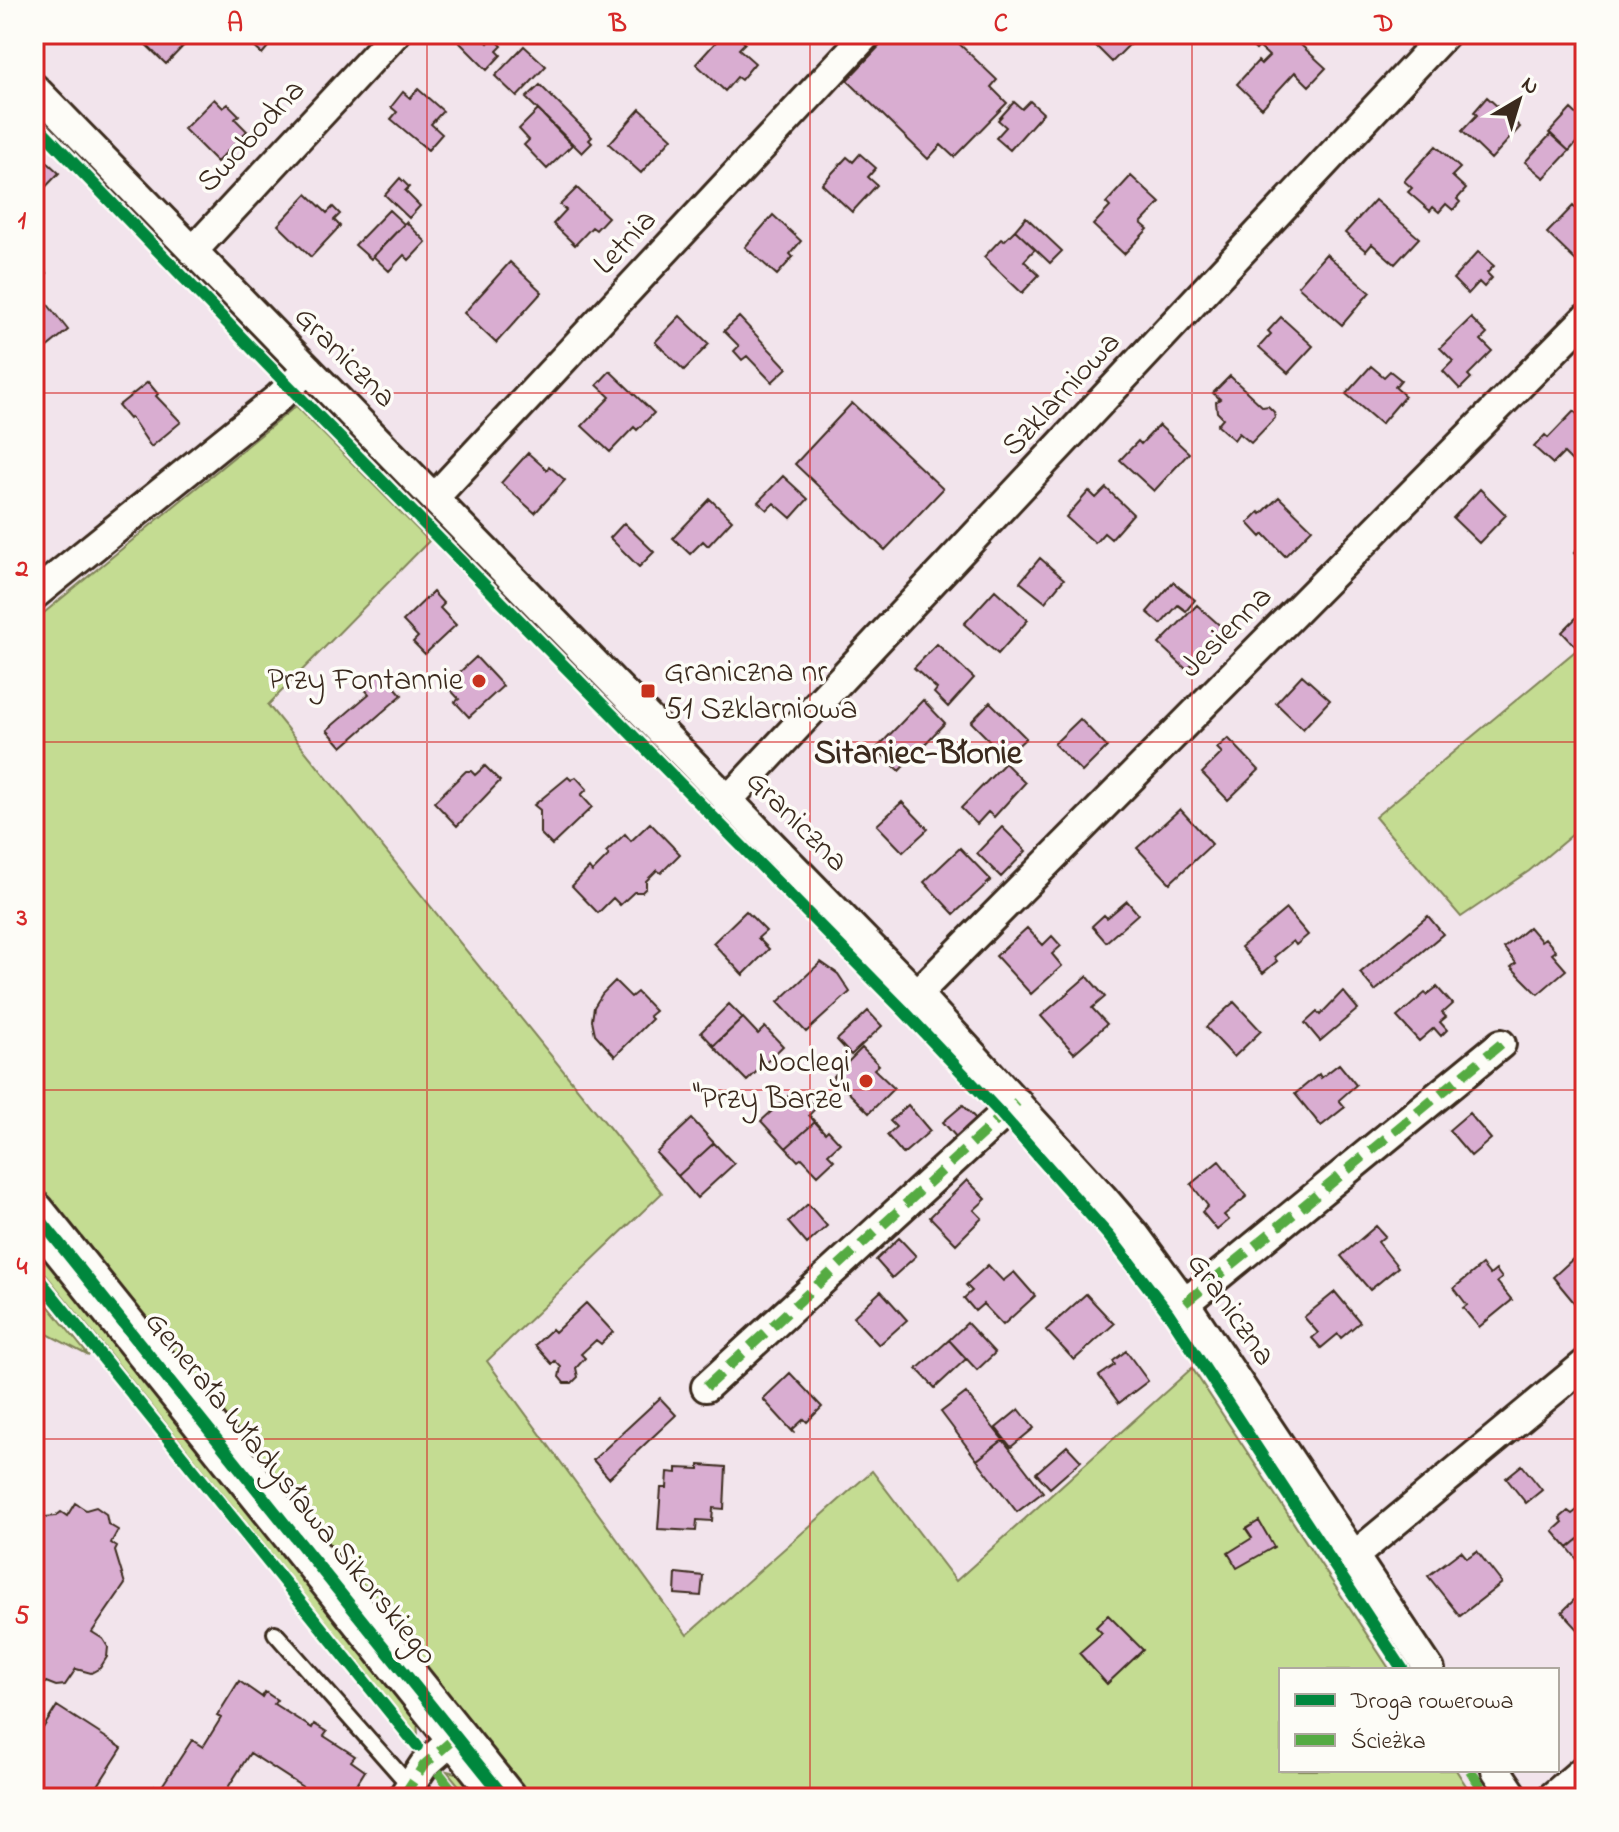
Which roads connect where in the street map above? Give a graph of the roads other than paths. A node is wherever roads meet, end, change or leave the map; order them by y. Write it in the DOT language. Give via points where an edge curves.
graph roads {
  1 [pos="395,34"];
  2 [pos="867,34"];
  3 [pos="1445,34"];
  4 [pos="34,88"];
  5 [pos="193,251"];
  6 [pos="1585,319"];
  7 [pos="308,369"];
  8 [pos="434,498"];
  9 [pos="34,595"];
  10 [pos="727,801"];
  11 [pos="917,994"];
  12 [pos="1501,1044"];
  13 [pos="1017,1102"];
  14 [pos="34,1212"];
  15 [pos="1185,1303"];
  16 [pos="1585,1364"];
  17 [pos="706,1387"];
  18 [pos="1354,1556"];
  19 [pos="275,1633"];
  20 [pos="1429,1668"];
  21 [pos="456,1737"];
  22 [pos="1585,1769"];
  23 [pos="1497,1772"];
  24 [pos="406,1792"];
  25 [pos="505,1798"];
  26 [pos="1515,1798"];
  27 [pos="1551,1798"];
  1 -- 5 [label="street, Swobodna"];
  2 -- 8 [label="street, Letnia"];
  3 -- 10 [label="street, Szklarniowa"];
  4 -- 5 [label="street, Graniczna"];
  5 -- 7 [label="street, Graniczna"];
  6 -- 11 [label="street, Jesienna"];
  7 -- 8 [label="street, Graniczna"];
  7 -- 9 [label="street"];
  8 -- 10 [label="street, Graniczna"];
  10 -- 11 [label="street, Graniczna"];
  11 -- 13 [label="street, Graniczna"];
  12 -- 15 [label="street"];
  13 -- 15 [label="street, Graniczna" via="1135,1235"];
  13 -- 17 [label="street"];
  14 -- 21 [label="street, Generała Władysława Sikorskiego"];
  15 -- 18 [label="street, Graniczna"];
  16 -- 18 [label="street"];
  18 -- 20 [label="street, Graniczna"];
  19 -- 24 [label="lane"];
  21 -- 24 [label="street" via="424,1765"];
  21 -- 25 [label="street, Generała Władysława Sikorskiego"];
  22 -- 27 [label="street"];
  23 -- 26 [label="street"];
}
